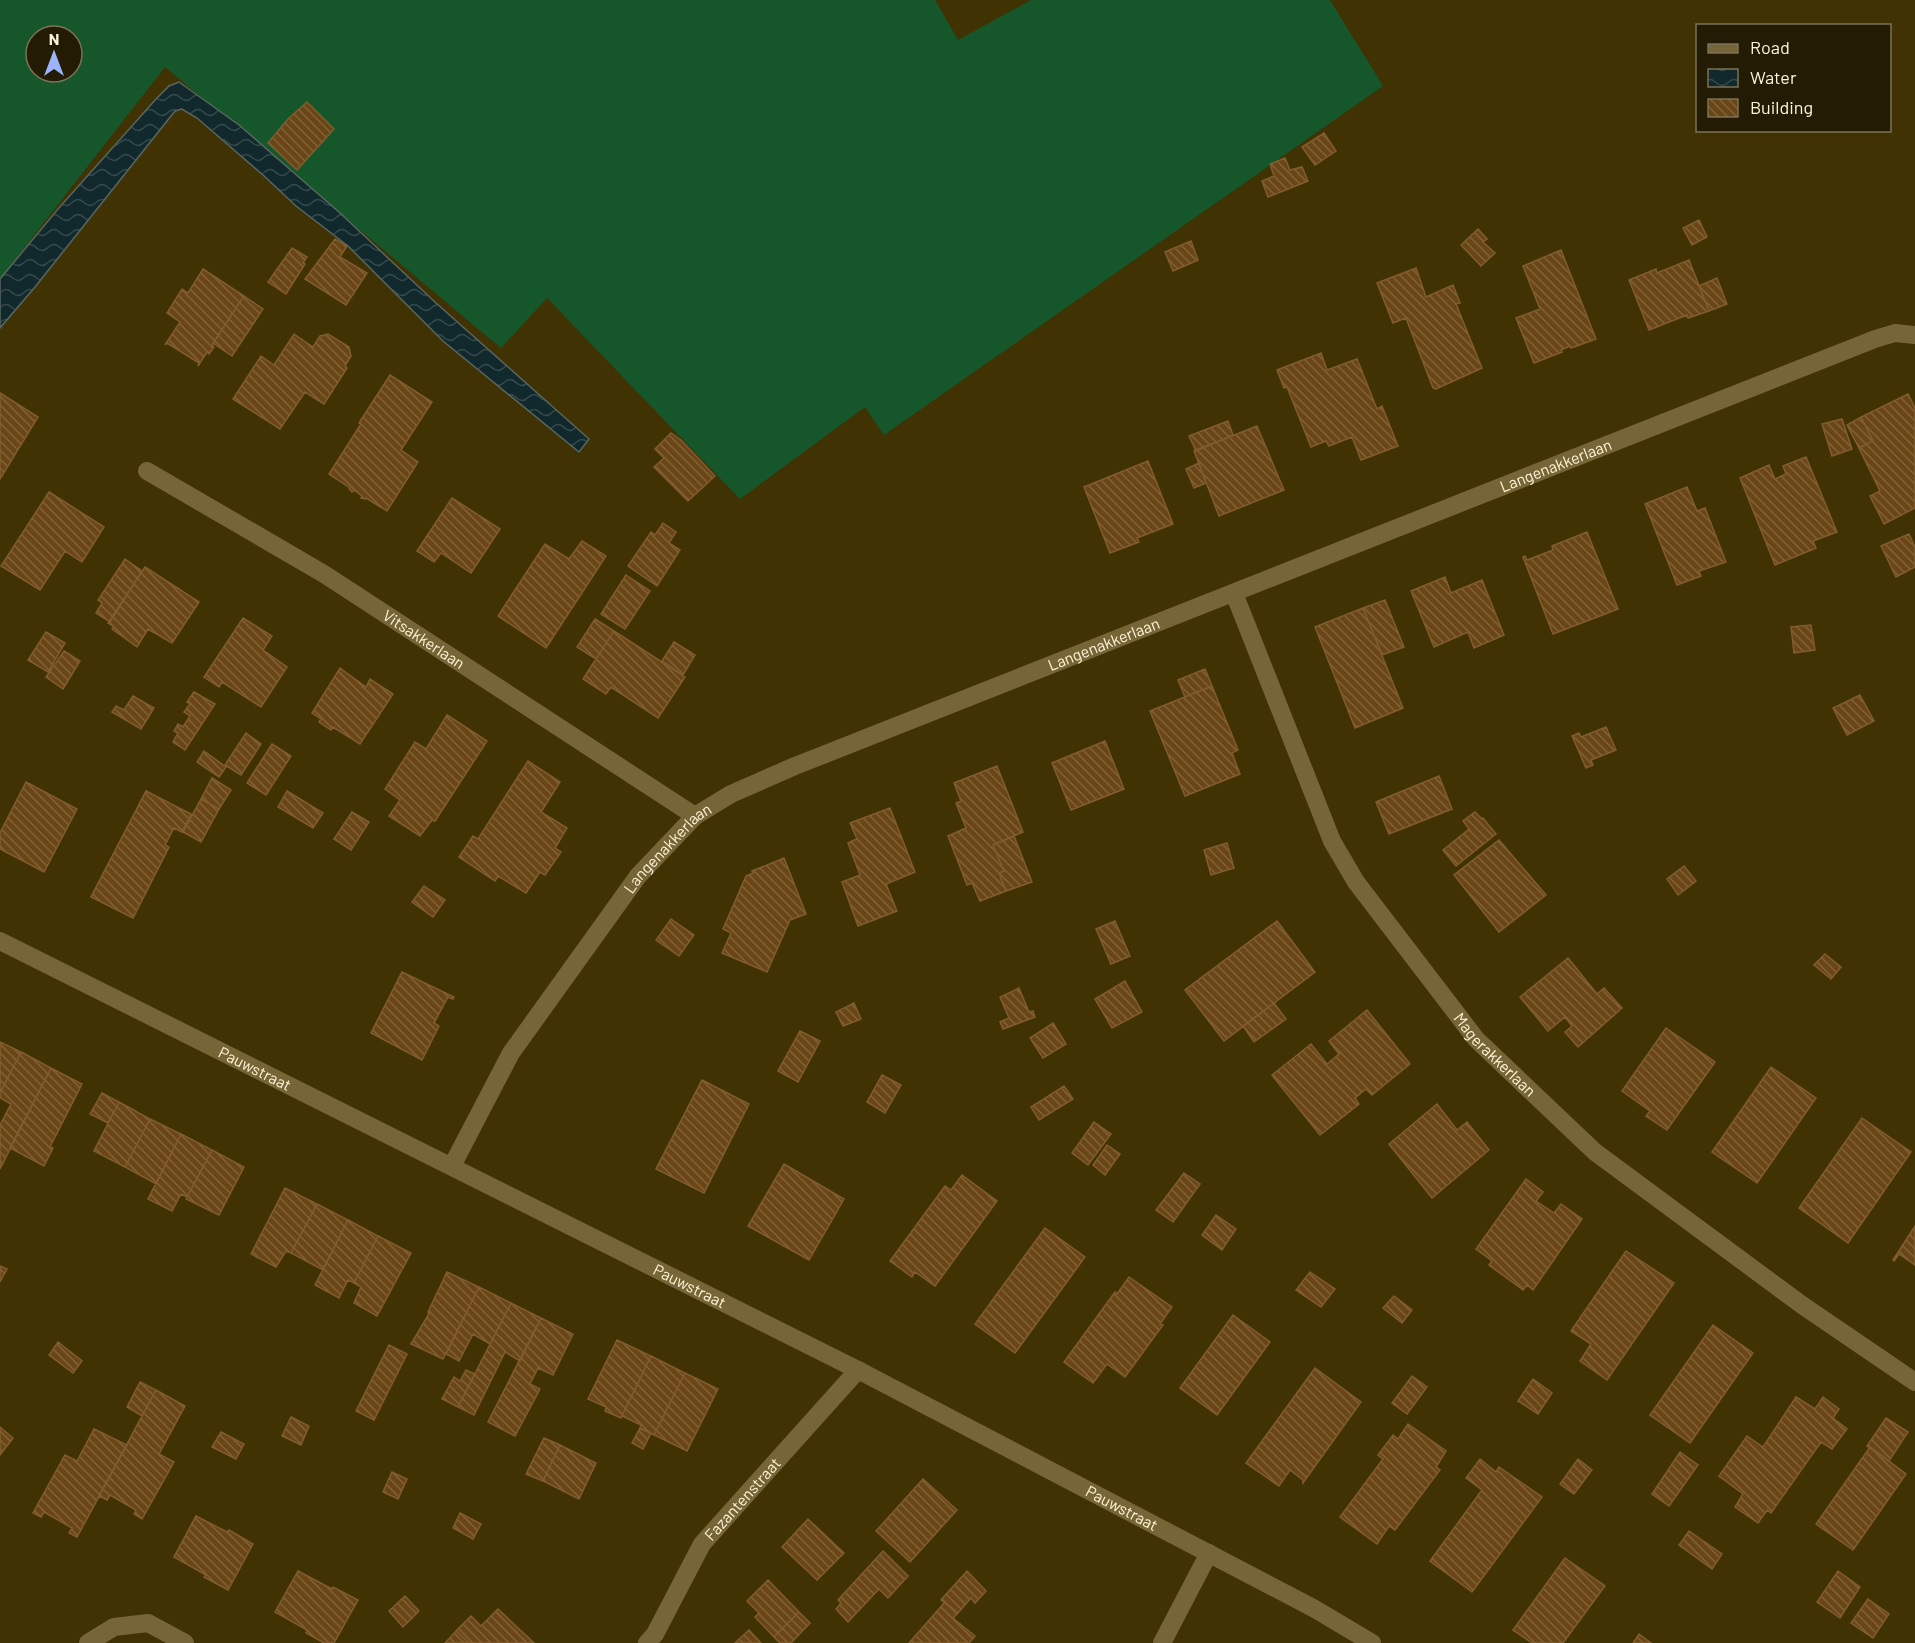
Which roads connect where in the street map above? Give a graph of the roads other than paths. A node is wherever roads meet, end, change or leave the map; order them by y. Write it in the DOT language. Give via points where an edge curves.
graph roads {
  1 [pos="1915,334"];
  2 [pos="147,471"];
  3 [pos="1234,593"];
  4 [pos="696,816"];
  5 [pos="0,941"];
  6 [pos="452,1166"];
  7 [pos="858,1370"];
  8 [pos="1915,1382"];
  9 [pos="1209,1553"];
  10 [pos="88,1643"];
  11 [pos="185,1643"];
  12 [pos="646,1643"];
  13 [pos="1162,1643"];
  14 [pos="1372,1643"];
  1 -- 3 [label="street, Langenakkerlaan" via="1895,333 1875,339"];
  2 -- 4 [label="street, Vitsakkerlaan" via="324,574"];
  3 -- 4 [label="street, Langenakkerlaan" via="795,766 731,794"];
  3 -- 8 [label="street, Magerakkerlaan" via="1332,841 1356,882 1476,1039 1594,1152 1802,1305"];
  4 -- 6 [label="street, Langenakkerlaan" via="638,876 511,1053"];
  5 -- 6 [label="street, Pauwstraat"];
  6 -- 7 [label="street, Pauwstraat"];
  7 -- 9 [label="street, Pauwstraat"];
  7 -- 12 [label="street, Fazantenstraat" via="702,1544 655,1634"];
  9 -- 13 [label="street"];
  9 -- 14 [label="street, Pauwstraat"];
  10 -- 11 [label="street" via="114,1627 148,1623"];
}
